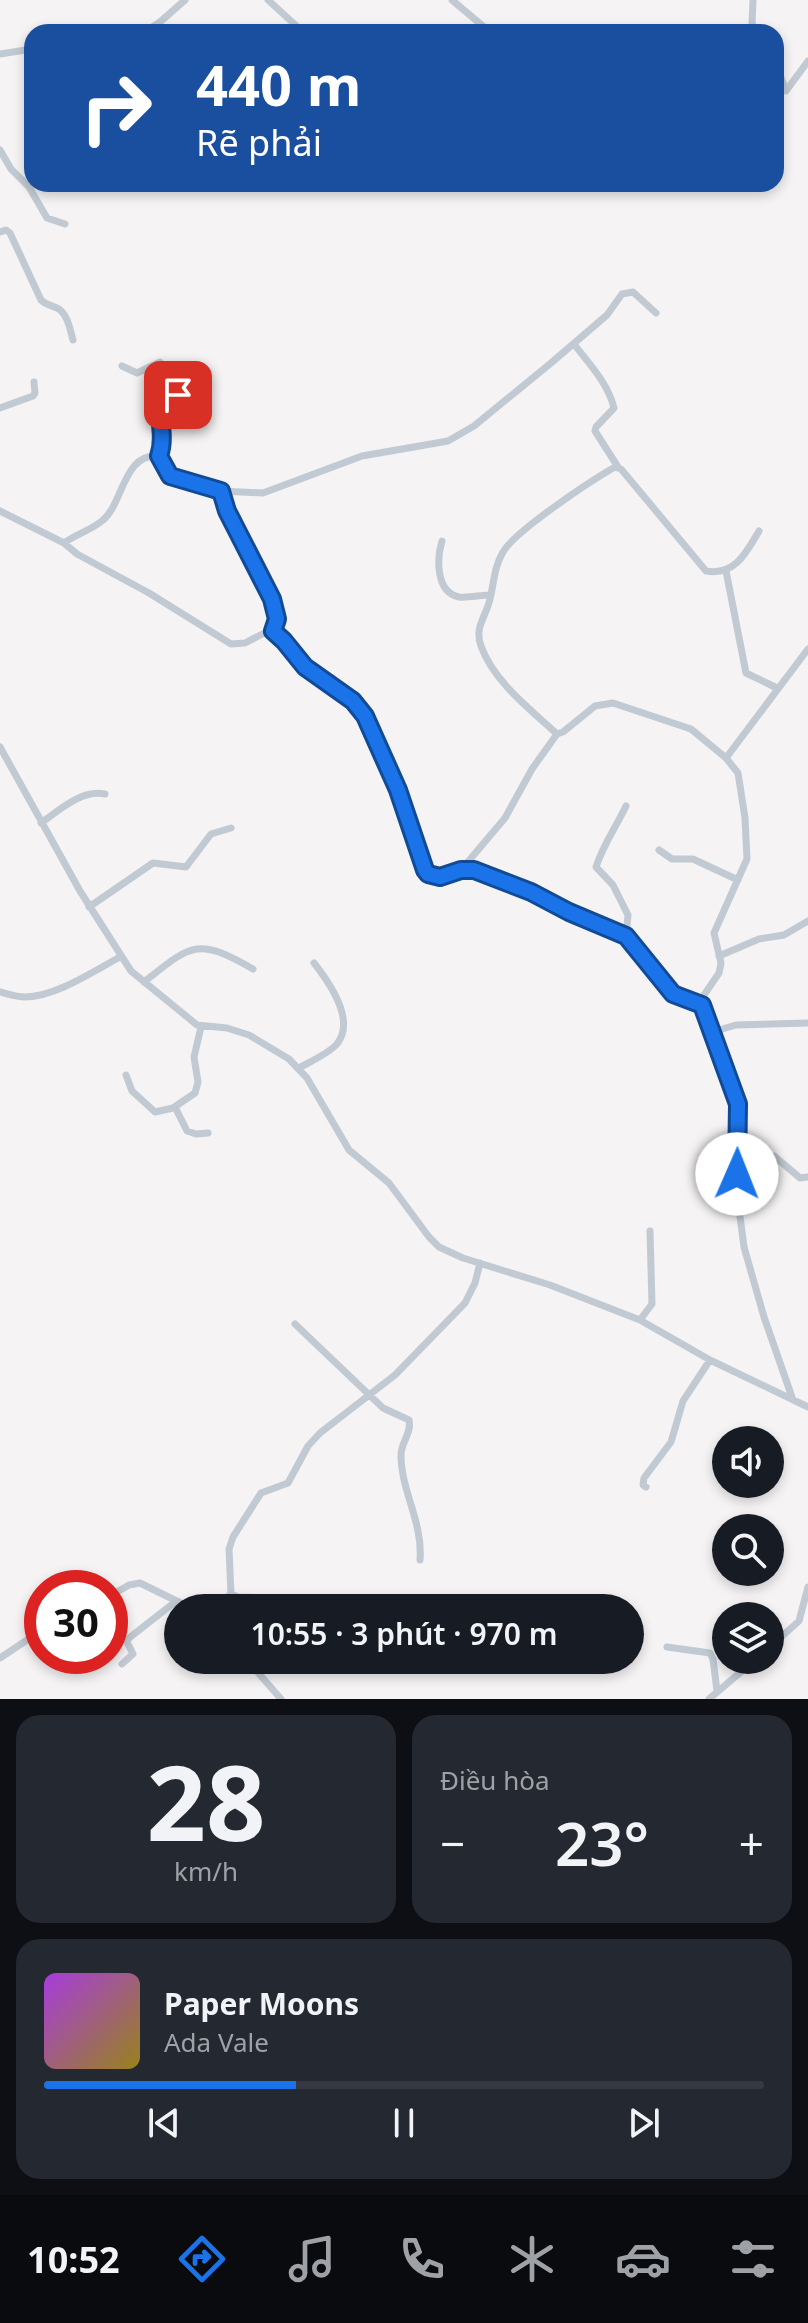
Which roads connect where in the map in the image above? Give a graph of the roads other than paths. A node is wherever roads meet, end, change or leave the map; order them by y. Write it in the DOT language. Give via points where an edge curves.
graph roads {
  1 [pos="185,0"];
  2 [pos="268,0"];
  3 [pos="452,0"];
  4 [pos="753,0"];
  5 [pos="157,24"];
  6 [pos="294,24"];
  7 [pos="480,24"];
  8 [pos="752,24"];
  9 [pos="24,50"];
  10 [pos="0,54"];
  11 [pos="808,61"];
  12 [pos="784,86"];
  13 [pos="0,150"];
  14 [pos="24,182"];
  15 [pos="32,192"];
  16 [pos="65,224"];
  17 [pos="0,232"];
  18 [pos="656,313"];
  19 [pos="73,340"];
  20 [pos="574,344"];
  21 [pos="122,366"];
  22 [pos="34,382"];
  23 [pos="0,408"];
  24 [pos="159,456"];
  25 [pos="618,467"];
  26 [pos="221,491"];
  27 [pos="0,511"];
  28 [pos="759,531"];
  29 [pos="442,541"];
  30 [pos="64,543"];
  31 [pos="726,571"];
  32 [pos="491,595"];
  33 [pos="273,631"];
  34 [pos="808,649"];
  35 [pos="777,688"];
  36 [pos="557,734"];
  37 [pos="0,747"];
  38 [pos="2,758"];
  39 [pos="726,758"];
  40 [pos="105,794"];
  41 [pos="626,806"];
  42 [pos="41,823"];
  43 [pos="231,828"];
  44 [pos="659,850"];
  45 [pos="461,870"];
  46 [pos="738,880"];
  47 [pos="89,907"];
  48 [pos="808,921"];
  49 [pos="626,936"];
  50 [pos="719,956"];
  51 [pos="120,957"];
  52 [pos="314,963"];
  53 [pos="253,969"];
  54 [pos="144,982"];
  55 [pos="0,992"];
  56 [pos="702,1005"];
  57 [pos="808,1023"];
  58 [pos="201,1027"];
  59 [pos="712,1032"];
  60 [pos="299,1068"];
  61 [pos="126,1075"];
  62 [pos="175,1107"];
  63 [pos="208,1133"];
  64 [pos="737,1154"];
  65 [pos="808,1177"];
  66 [pos="650,1231"];
  67 [pos="480,1263"];
  68 [pos="640,1320"];
  69 [pos="295,1324"];
  70 [pos="710,1360"];
  71 [pos="368,1395"];
  72 [pos="793,1400"];
  73 [pos="808,1407"];
  74 [pos="646,1487"];
  75 [pos="420,1560"];
  76 [pos="128,1586"];
  77 [pos="808,1587"];
  78 [pos="231,1594"];
  79 [pos="164,1596"];
  80 [pos="164,1611"];
  81 [pos="784,1634"];
  82 [pos="128,1640"];
  83 [pos="24,1642"];
  84 [pos="667,1647"];
  85 [pos="0,1658"];
  86 [pos="259,1674"];
  87 [pos="738,1674"];
  88 [pos="717,1691"];
  89 [pos="281,1699"];
  90 [pos="709,1699"];
  1 -- 5 [label="street"];
  2 -- 6 [label="street"];
  3 -- 7 [label="street"];
  4 -- 8 [label="street"];
  9 -- 10 [label="street"];
  11 -- 12 [label="street" via="786,91"];
  13 -- 14 [label="street"];
  15 -- 16 [label="street" via="47,218"];
  17 -- 19 [label="street" via="10,231 41,300 65,316"];
  18 -- 20 [label="street" via="633,292 626,292"];
  20 -- 25 [label="street" via="613,401 614,408 595,431"];
  20 -- 26 [label="street" via="448,441 376,452 273,491"];
  21 -- 24 [label="street" via="137,373 160,362 184,389 161,413"];
  22 -- 23 [label="street" via="33,396"];
  24 -- 26 [label="street" via="170,476"];
  24 -- 30 [label="street" via="137,464 105,518"];
  25 -- 31 [label="street" via="703,569"];
  25 -- 32 [label="street" via="510,542 499,560"];
  26 -- 33 [label="street" via="272,599 277,619"];
  27 -- 30 [label="street"];
  28 -- 31 [label="street" via="743,557"];
  29 -- 32 [label="street" via="437,563 449,591 460,597"];
  30 -- 33 [label="street" via="231,644"];
  31 -- 35 [label="street" via="746,673"];
  32 -- 36 [label="street" via="478,627 483,651 508,686"];
  33 -- 45 [label="street" via="305,667 353,701 365,716 428,874 440,877"];
  34 -- 35 [label="street"];
  35 -- 39 [label="street"];
  36 -- 39 [label="street" via="595,706 613,703 691,729"];
  36 -- 45 [label="street" via="505,818"];
  37 -- 38 [label="street"];
  38 -- 42 [label="street"];
  39 -- 46 [label="street" via="738,773 745,818 748,852"];
  40 -- 42 [label="street" via="72,802"];
  41 -- 49 [label="street" via="596,867 613,885 628,915"];
  42 -- 47 [label="street"];
  43 -- 47 [label="street" via="211,834 186,867 153,863"];
  44 -- 46 [label="street"];
  45 -- 49 [label="street" via="517,887"];
  46 -- 50 [label="street" via="714,933"];
  47 -- 51 [label="street"];
  48 -- 50 [label="street" via="784,935"];
  49 -- 56 [label="street" via="673,994"];
  50 -- 56 [label="street" via="719,973"];
  51 -- 54 [label="street"];
  51 -- 55 [label="street" via="37,996"];
  52 -- 60 [label="street" via="333,988 343,1027 335,1046"];
  53 -- 54 [label="street" via="198,947 181,953"];
  54 -- 58 [label="street"];
  56 -- 59 [label="street"];
  57 -- 59 [label="street" via="736,1025"];
  58 -- 60 [label="street" via="249,1035"];
  58 -- 62 [label="street" via="194,1057 195,1093"];
  59 -- 64 [label="street" via="738,1104"];
  60 -- 67 [label="street" via="346,1145 389,1183 429,1237"];
  61 -- 62 [label="street" via="132,1091 151,1110"];
  62 -- 63 [label="street" via="187,1131"];
  64 -- 65 [label="street" via="774,1156 800,1178"];
  64 -- 72 [label="street" via="744,1247"];
  66 -- 68 [label="street" via="652,1304"];
  67 -- 68 [label="street"];
  67 -- 71 [label="street" via="465,1303 405,1366"];
  68 -- 70 [label="street"];
  69 -- 71 [label="street"];
  70 -- 72 [label="street"];
  70 -- 74 [label="street" via="683,1401 669,1447 644,1478"];
  71 -- 75 [label="street" via="411,1424 401,1455 420,1534"];
  71 -- 78 [label="street" via="308,1446 288,1483 261,1493 230,1544"];
  72 -- 73 [label="street"];
  76 -- 79 [label="street" via="140,1583"];
  77 -- 81 [label="street" via="799,1621"];
  80 -- 82 [label="street"];
  83 -- 85 [label="street"];
  84 -- 88 [label="street" via="710,1653"];
  86 -- 89 [label="street"];
  87 -- 88 [label="street"];
  88 -- 90 [label="street"];
}
